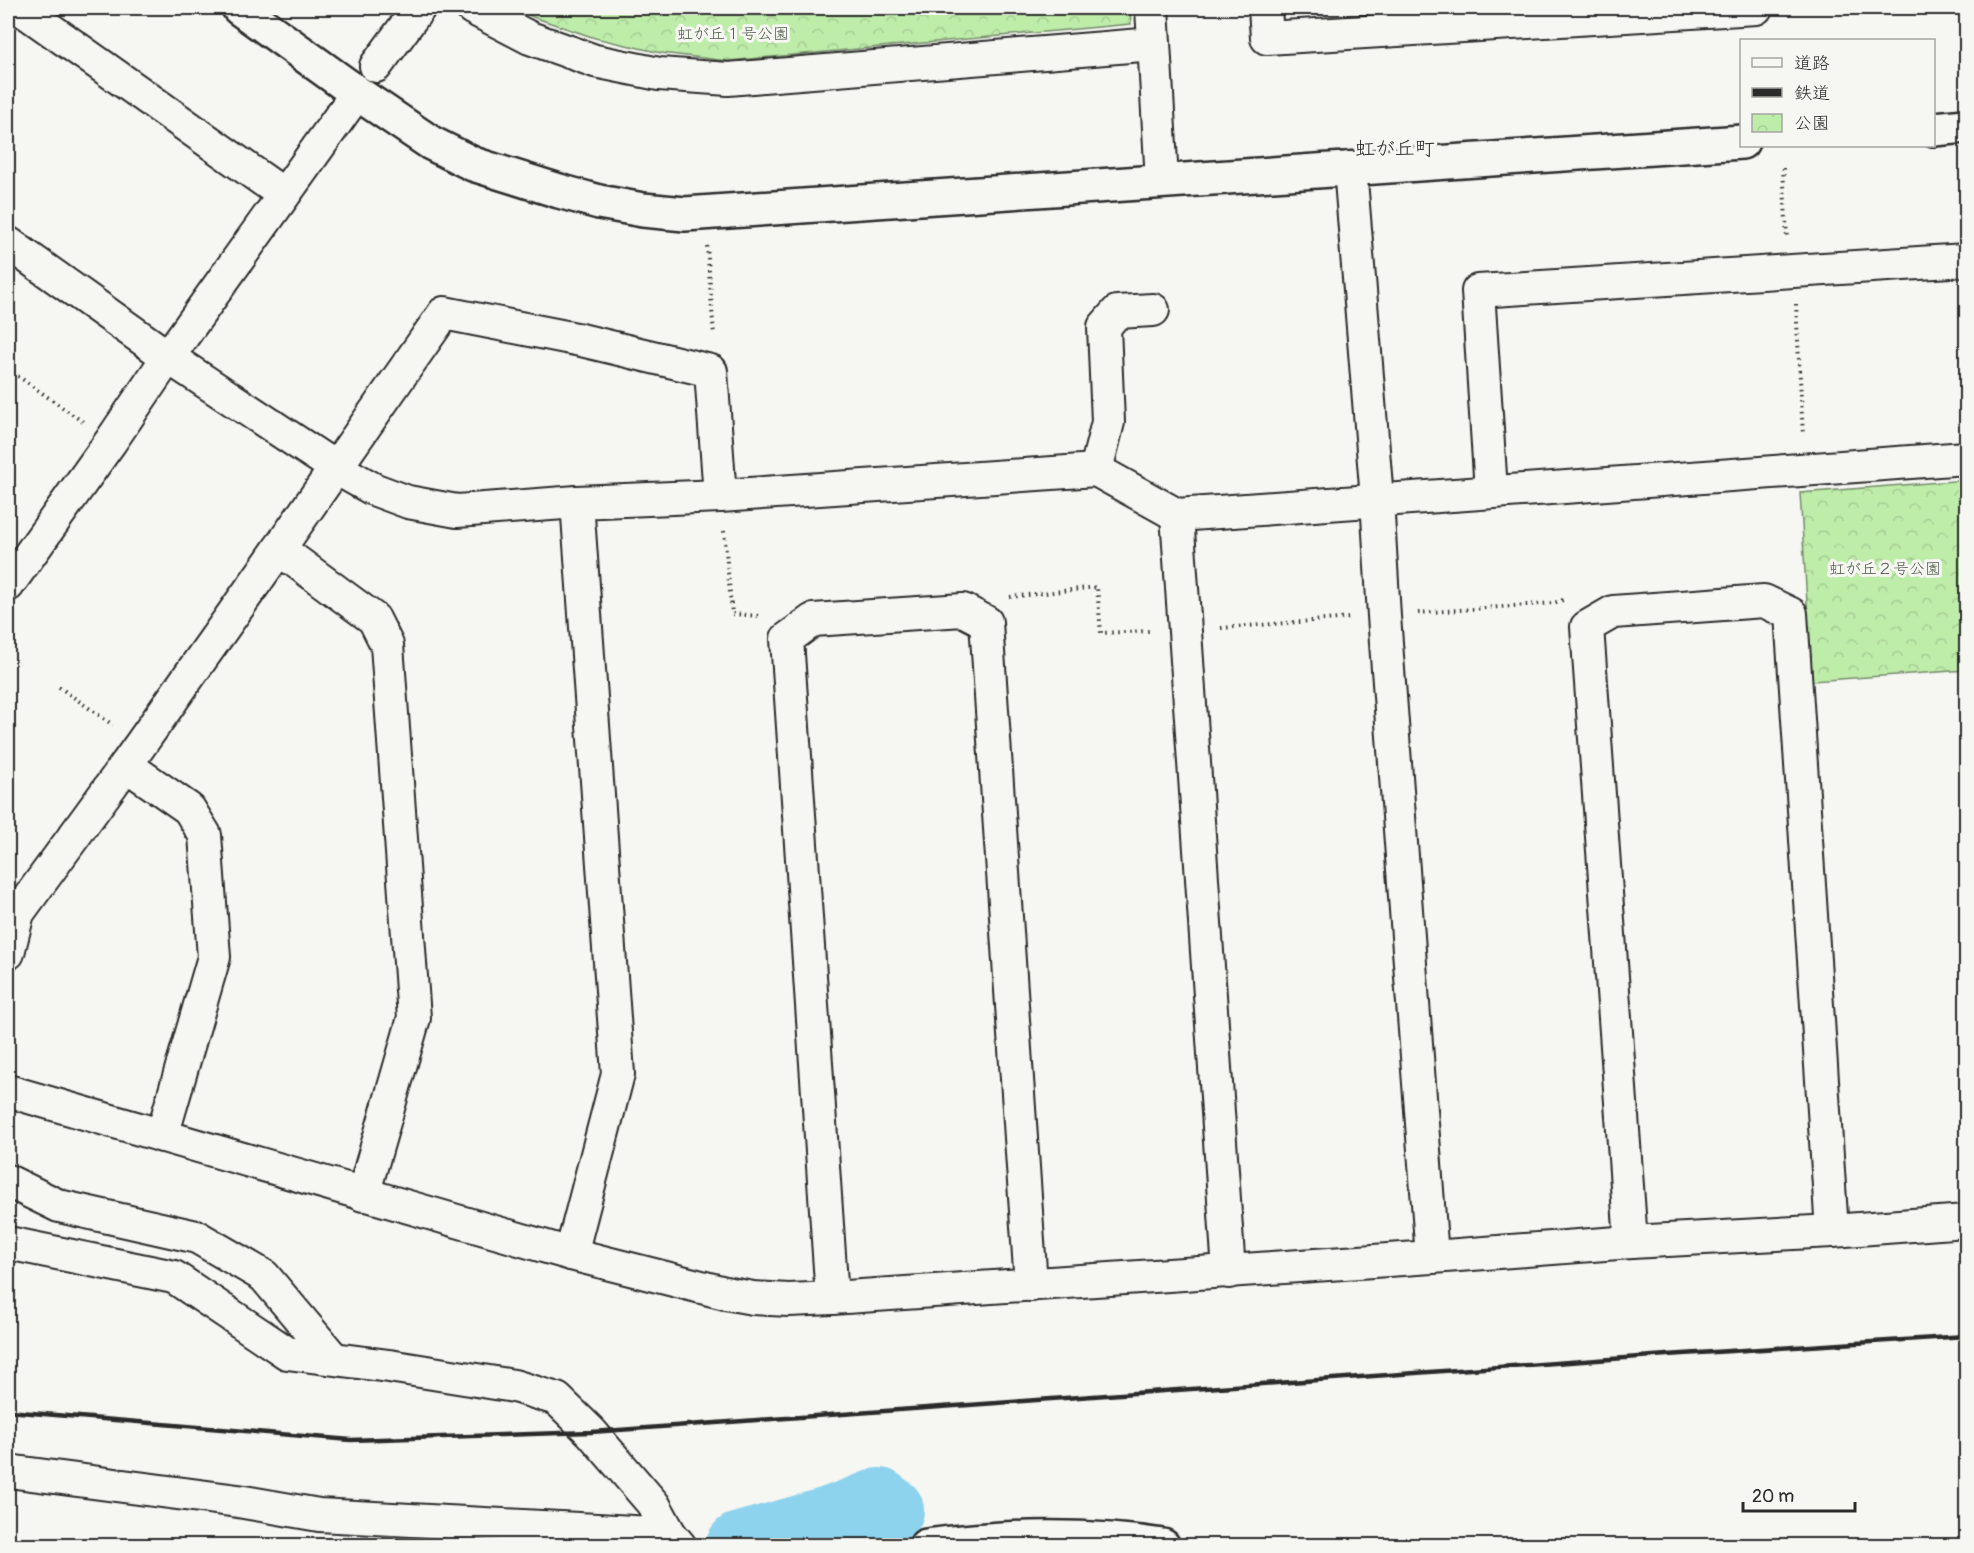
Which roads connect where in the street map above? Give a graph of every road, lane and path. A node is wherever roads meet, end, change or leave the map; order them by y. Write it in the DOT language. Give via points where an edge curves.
graph roads {
  1 [pos="20,8"];
  2 [pos="239,8"];
  3 [pos="419,8"];
  4 [pos="472,8"];
  5 [pos="1152,8"];
  6 [pos="1265,8"];
  7 [pos="1756,8"];
  8 [pos="1154,44"];
  9 [pos="376,66"];
  10 [pos="357,93"];
  11 [pos="1966,126"];
  12 [pos="1935,129"];
  13 [pos="1740,142"];
  14 [pos="1350,168"];
  15 [pos="1783,168"];
  16 [pos="1162,181"];
  17 [pos="283,194"];
  18 [pos="8,243"];
  19 [pos="707,245"];
  20 [pos="1788,246"];
  21 [pos="1966,260"];
  22 [pos="1796,297"];
  23 [pos="1153,310"];
  24 [pos="168,357"];
  25 [pos="8,369"];
  26 [pos="711,371"];
  27 [pos="111,441"];
  28 [pos="1966,458"];
  29 [pos="336,468"];
  30 [pos="1805,468"];
  31 [pos="1096,470"];
  32 [pos="1491,491"];
  33 [pos="720,496"];
  34 [pos="1377,499"];
  35 [pos="577,502"];
  36 [pos="1177,515"];
  37 [pos="279,549"];
  38 [pos="8,585"];
  39 [pos="1001,597"];
  40 [pos="1566,599"];
  41 [pos="768,616"];
  42 [pos="1384,616"];
  43 [pos="1210,629"];
  44 [pos="1157,631"];
  45 [pos="59,687"];
  46 [pos="133,754"];
  47 [pos="8,953"];
  48 [pos="8,1091"];
  49 [pos="162,1136"];
  50 [pos="8,1181"];
  51 [pos="363,1194"];
  52 [pos="1966,1221"];
  53 [pos="1832,1231"];
  54 [pos="1630,1242"];
  55 [pos="8,1243"];
  56 [pos="571,1254"];
  57 [pos="1432,1257"];
  58 [pos="1228,1272"];
  59 [pos="1031,1285"];
  60 [pos="832,1298"];
  61 [pos="333,1358"];
  62 [pos="8,1471"];
  63 [pos="675,1540"];
  64 [pos="926,1545"];
  65 [pos="1163,1545"];
  1 -- 17 [label="street"];
  2 -- 10 [label="street"];
  3 -- 9 [label="street"];
  4 -- 8 [label="street" via="530,38 595,61 659,74 728,79"];
  5 -- 8 [label="street"];
  6 -- 7 [label="street" via="1267,38"];
  8 -- 16 [label="street"];
  10 -- 16 [label="street" via="431,143 473,164 559,191 643,210 685,214"];
  10 -- 17 [label="street"];
  11 -- 12 [label="street"];
  13 -- 14 [label="street"];
  14 -- 16 [label="street"];
  14 -- 34 [label="street"];
  15 -- 20 [label="path"];
  17 -- 24 [label="street"];
  18 -- 24 [label="street"];
  19 -- 26 [label="path" via="715,354"];
  21 -- 32 [label="street" via="1478,291"];
  22 -- 30 [label="path"];
  23 -- 31 [label="street" via="1117,312 1104,327 1108,422"];
  24 -- 27 [label="street"];
  24 -- 29 [label="street"];
  25 -- 27 [label="path"];
  26 -- 29 [label="street" via="444,313"];
  26 -- 33 [label="street"];
  27 -- 38 [label="street"];
  28 -- 30 [label="street"];
  29 -- 35 [label="street" via="373,489 457,511"];
  29 -- 37 [label="street"];
  30 -- 32 [label="street"];
  31 -- 33 [label="street"];
  31 -- 36 [label="street"];
  32 -- 34 [label="street"];
  33 -- 35 [label="street"];
  33 -- 41 [label="path" via="732,614"];
  34 -- 36 [label="street"];
  34 -- 42 [label="street"];
  35 -- 56 [label="street" via="618,1074"];
  36 -- 58 [label="street"];
  37 -- 46 [label="street"];
  37 -- 51 [label="street" via="374,619 387,645 414,1018"];
  39 -- 44 [label="path" via="1097,587 1101,633"];
  40 -- 42 [label="path"];
  42 -- 43 [label="path"];
  42 -- 57 [label="street"];
  45 -- 46 [label="path"];
  46 -- 47 [label="street" via="18,913"];
  46 -- 49 [label="street" via="189,809 205,835 214,957"];
  48 -- 49 [label="street"];
  49 -- 51 [label="street"];
  50 -- 61 [label="street" via="59,1206 197,1237 264,1276"];
  51 -- 56 [label="street"];
  52 -- 53 [label="street"];
  53 -- 54 [label="street"];
  53 -- 54 [label="street" via="1791,614 1764,601 1613,612 1587,627"];
  54 -- 57 [label="street"];
  55 -- 61 [label="street" via="174,1277 287,1353"];
  56 -- 60 [label="street" via="753,1298"];
  57 -- 58 [label="street"];
  58 -- 59 [label="street"];
  59 -- 60 [label="street"];
  59 -- 60 [label="street" via="986,622 963,610 813,620 787,639"];
  61 -- 63 [label="street" via="514,1386 557,1399 654,1505"];
  62 -- 63 [label="street" via="319,1515"];
  64 -- 65 [label="street" via="1048,1538"];
}
